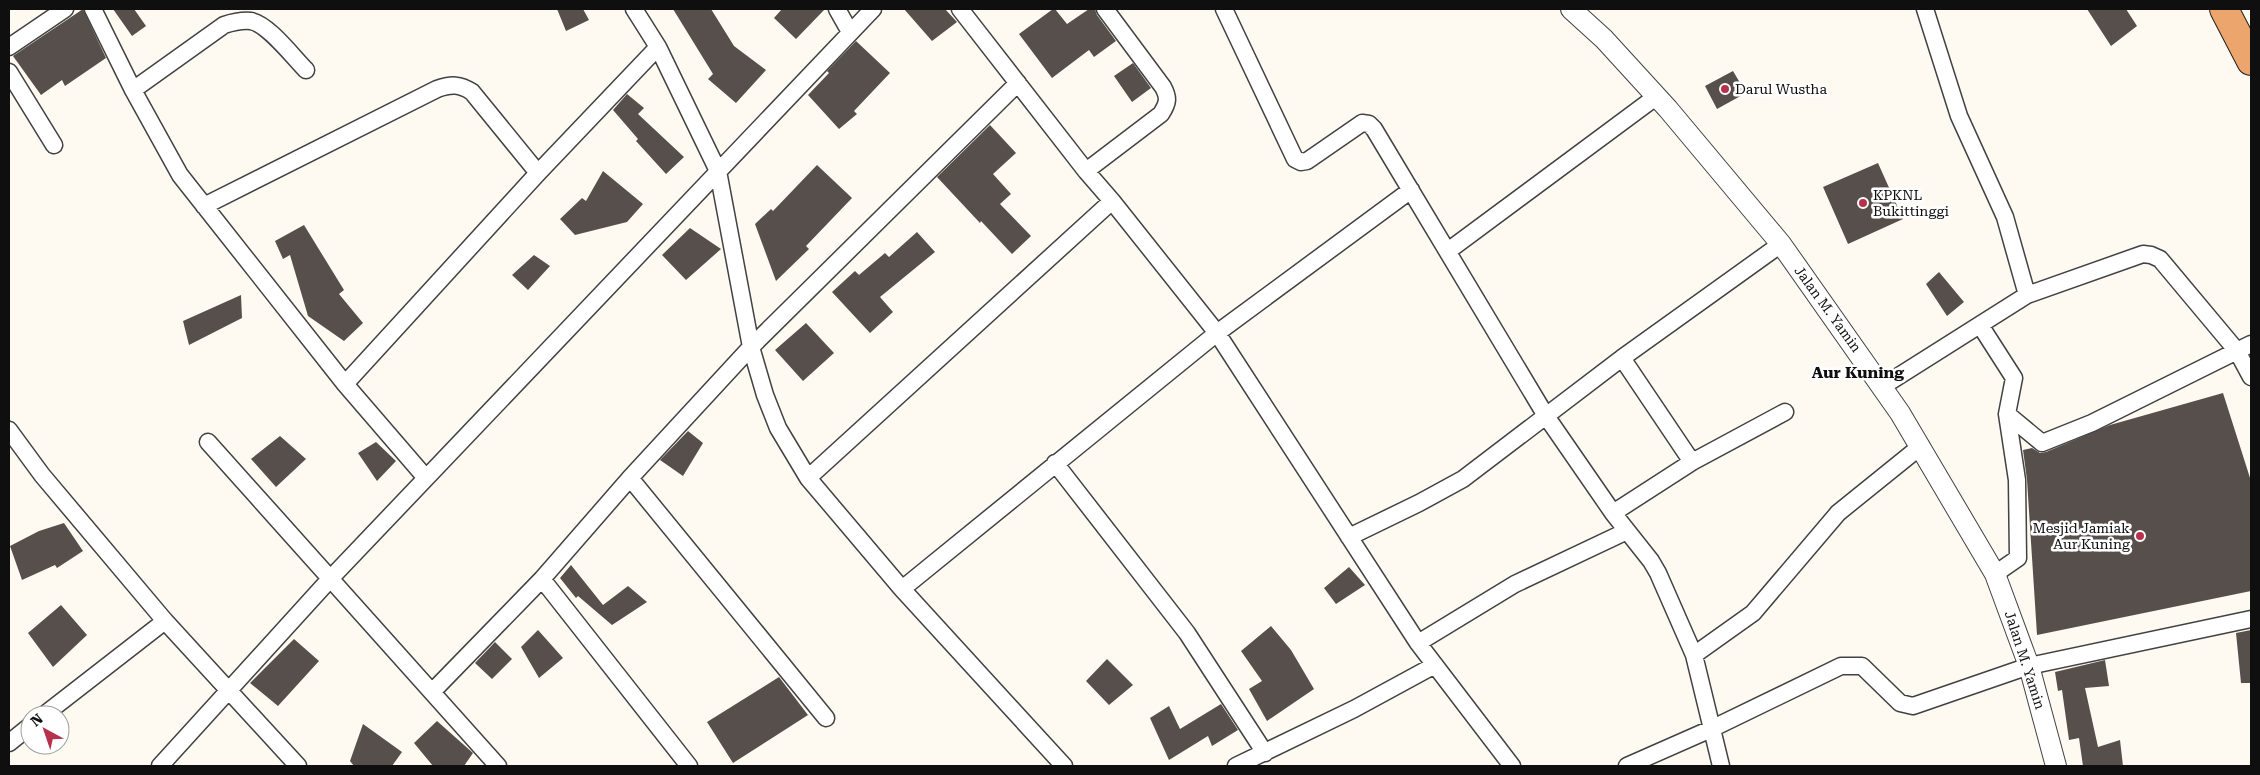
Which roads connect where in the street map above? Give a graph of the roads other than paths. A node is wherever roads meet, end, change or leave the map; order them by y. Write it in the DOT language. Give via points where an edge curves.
graph roads {
  1 [pos="65,9"];
  2 [pos="93,9"];
  3 [pos="634,9"];
  4 [pos="837,9"];
  5 [pos="872,9"];
  6 [pos="960,9"];
  7 [pos="1105,9"];
  8 [pos="1224,9"];
  9 [pos="1571,9"];
  10 [pos="1925,9"];
  11 [pos="2224,9"];
  12 [pos="850,32"];
  13 [pos="9,47"];
  14 [pos="658,48"];
  15 [pos="2251,61"];
  16 [pos="306,70"];
  17 [pos="9,72"];
  18 [pos="1018,83"];
  19 [pos="133,90"];
  20 [pos="1657,96"];
  21 [pos="54,145"];
  22 [pos="718,171"];
  23 [pos="1086,171"];
  24 [pos="538,173"];
  25 [pos="1411,190"];
  26 [pos="1112,201"];
  27 [pos="204,206"];
  28 [pos="1780,244"];
  29 [pos="1448,251"];
  30 [pos="2027,295"];
  31 [pos="1980,325"];
  32 [pos="1217,333"];
  33 [pos="751,347"];
  34 [pos="2244,348"];
  35 [pos="1622,358"];
  36 [pos="2251,377"];
  37 [pos="345,384"];
  38 [pos="1883,386"];
  39 [pos="1785,412"];
  40 [pos="2007,414"];
  41 [pos="1546,416"];
  42 [pos="9,430"];
  43 [pos="208,442"];
  44 [pos="14,446"];
  45 [pos="1921,446"];
  46 [pos="1692,462"];
  47 [pos="1055,463"];
  48 [pos="426,478"];
  49 [pos="630,478"];
  50 [pos="808,478"];
  51 [pos="1613,513"];
  52 [pos="1627,531"];
  53 [pos="1349,537"];
  54 [pos="1995,574"];
  55 [pos="330,579"];
  56 [pos="542,579"];
  57 [pos="902,589"];
  58 [pos="2251,619"];
  59 [pos="165,620"];
  60 [pos="1418,643"];
  61 [pos="1694,655"];
  62 [pos="1435,665"];
  63 [pos="2029,666"];
  64 [pos="228,692"];
  65 [pos="432,692"];
  66 [pos="57,705"];
  67 [pos="826,718"];
  68 [pos="1711,729"];
  69 [pos="20,734"];
  70 [pos="9,743"];
  71 [pos="1265,753"];
  72 [pos="160,766"];
  73 [pos="298,766"];
  74 [pos="498,766"];
  75 [pos="689,766"];
  76 [pos="1064,766"];
  77 [pos="1236,766"];
  78 [pos="1512,766"];
  79 [pos="1627,766"];
  80 [pos="1721,766"];
  81 [pos="2056,766"];
  1 -- 13 [label="street"];
  2 -- 19 [label="street"];
  3 -- 14 [label="street"];
  4 -- 12 [label="street"];
  5 -- 12 [label="street"];
  6 -- 18 [label="street"];
  7 -- 23 [label="street" via="1168,96 1161,114"];
  8 -- 25 [label="street" via="1295,159 1307,161 1354,127 1369,124"];
  9 -- 20 [label="street, Jalan M. Yamin"];
  10 -- 30 [label="street" via="1959,116 2005,216"];
  11 -- 15 [label="highway"];
  12 -- 22 [label="street"];
  14 -- 22 [label="street"];
  14 -- 24 [label="street"];
  16 -- 19 [label="street" via="268,31 253,21 237,20 224,25"];
  17 -- 21 [label="street"];
  18 -- 23 [label="street"];
  18 -- 33 [label="street"];
  19 -- 27 [label="street" via="180,175"];
  20 -- 28 [label="street, Jalan M. Yamin"];
  20 -- 29 [label="street"];
  22 -- 33 [label="street"];
  22 -- 48 [label="street"];
  23 -- 26 [label="street"];
  24 -- 27 [label="street" via="472,92 462,86 450,85"];
  24 -- 37 [label="street"];
  25 -- 29 [label="street"];
  25 -- 32 [label="street"];
  26 -- 32 [label="street"];
  26 -- 50 [label="street"];
  27 -- 37 [label="street"];
  28 -- 35 [label="street"];
  28 -- 38 [label="street, Jalan M. Yamin"];
  29 -- 41 [label="street"];
  30 -- 31 [label="street"];
  30 -- 34 [label="street" via="2143,254 2151,255 2160,259"];
  31 -- 38 [label="street"];
  31 -- 40 [label="street" via="2014,378"];
  32 -- 47 [label="street"];
  32 -- 53 [label="street"];
  33 -- 49 [label="street"];
  33 -- 50 [label="street" via="778,428"];
  34 -- 36 [label="street"];
  34 -- 40 [label="street" via="2092,423 2042,443"];
  35 -- 41 [label="street"];
  35 -- 46 [label="street"];
  37 -- 48 [label="street"];
  38 -- 45 [label="street, Jalan M. Yamin"];
  39 -- 46 [label="street"];
  40 -- 54 [label="street" via="2017,480 2018,558"];
  41 -- 51 [label="street"];
  41 -- 53 [label="street" via="1463,479"];
  42 -- 44 [label="street"];
  43 -- 55 [label="street"];
  44 -- 59 [label="street"];
  45 -- 54 [label="street, Jalan M. Yamin"];
  45 -- 61 [label="street" via="1838,513 1753,613"];
  46 -- 51 [label="street"];
  47 -- 57 [label="street"];
  47 -- 71 [label="street" via="1187,633"];
  48 -- 55 [label="street"];
  49 -- 56 [label="street"];
  49 -- 67 [label="street"];
  50 -- 57 [label="street"];
  51 -- 52 [label="street"];
  52 -- 60 [label="street" via="1515,584"];
  52 -- 61 [label="street" via="1658,573"];
  53 -- 60 [label="street"];
  54 -- 63 [label="street, Jalan M. Yamin"];
  55 -- 64 [label="street"];
  55 -- 65 [label="street"];
  56 -- 65 [label="street"];
  56 -- 75 [label="street"];
  57 -- 76 [label="street"];
  58 -- 63 [label="street"];
  59 -- 64 [label="street"];
  59 -- 66 [label="street"];
  60 -- 62 [label="street"];
  61 -- 68 [label="street"];
  62 -- 71 [label="street"];
  62 -- 78 [label="street"];
  63 -- 68 [label="street" via="1913,706 1900,703 1862,666 1841,666"];
  63 -- 81 [label="street, Jalan M. Yamin"];
  64 -- 72 [label="street"];
  64 -- 73 [label="street"];
  65 -- 74 [label="street"];
  68 -- 79 [label="street"];
  68 -- 80 [label="street"];
  69 -- 70 [label="street"];
  71 -- 77 [label="street"];
}
